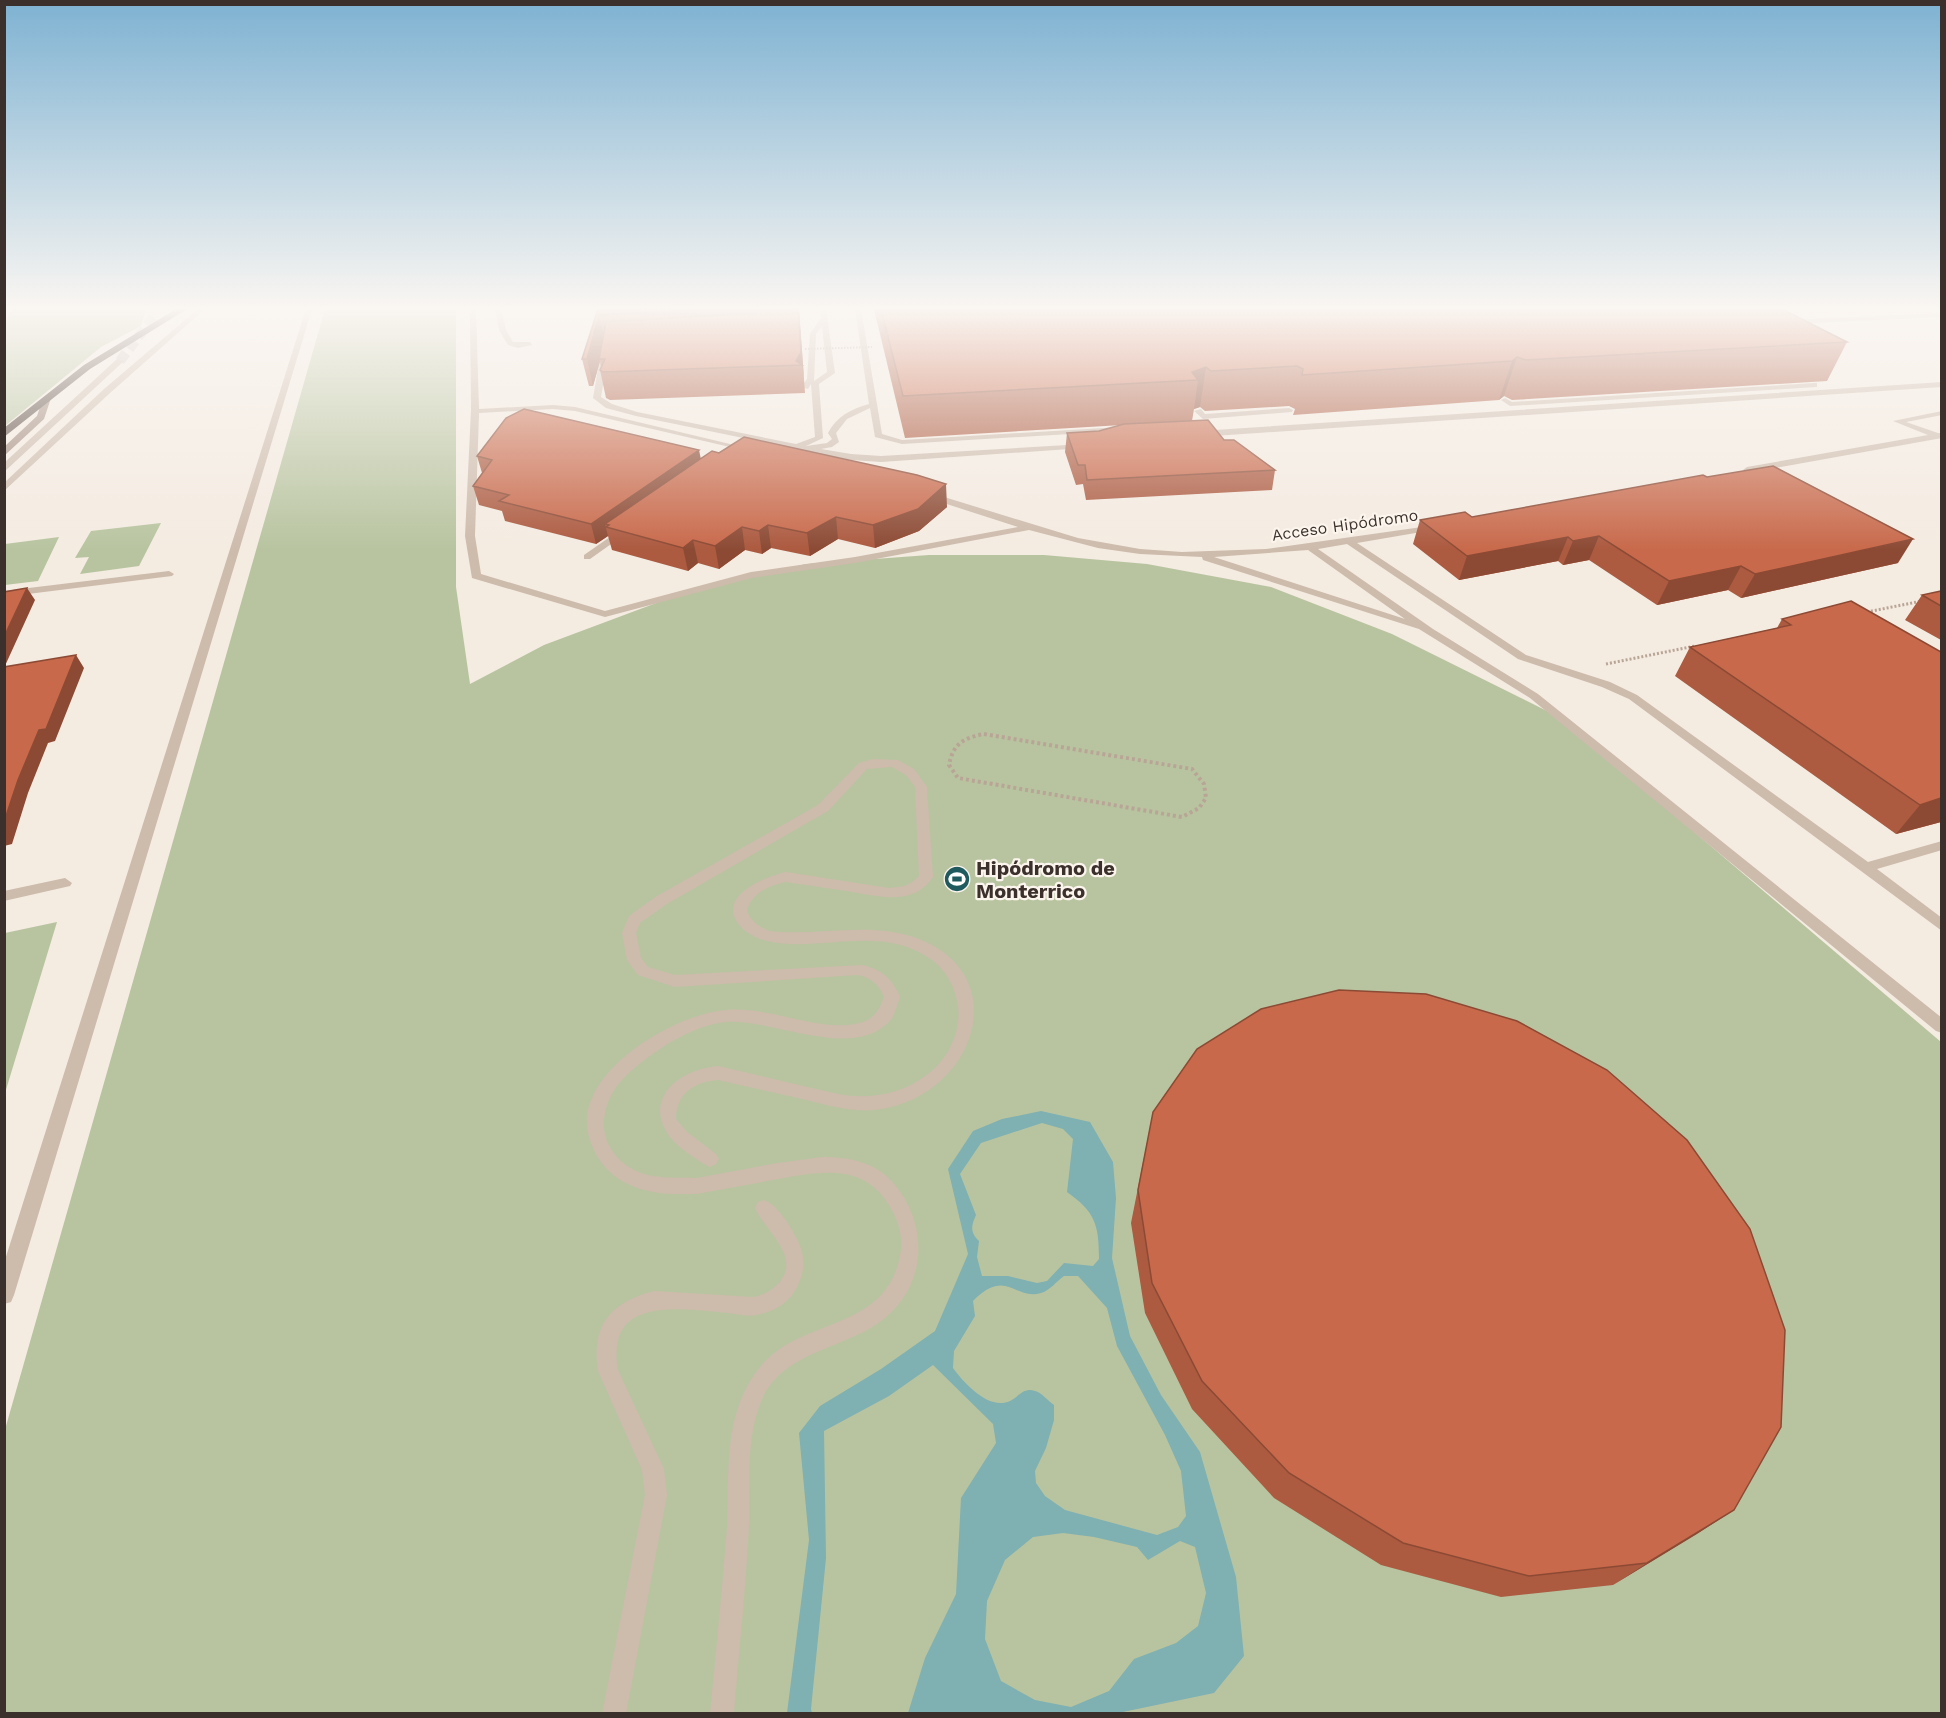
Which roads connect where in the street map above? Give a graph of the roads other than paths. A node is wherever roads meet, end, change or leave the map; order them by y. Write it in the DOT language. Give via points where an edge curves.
graph roads {
  1 [pos="59,389"];
  2 [pos="90,389"];
  3 [pos="109,389"];
  4 [pos="284,389"];
  5 [pos="475,389"];
  6 [pos="599,389"];
  7 [pos="815,389"];
  8 [pos="871,389"];
  9 [pos="1723,389"];
  10 [pos="1821,389"];
  11 [pos="1855,389"];
  12 [pos="1824,391"];
  13 [pos="47,398"];
  14 [pos="1505,400"];
  15 [pos="630,403"];
  16 [pos="873,405"];
  17 [pos="475,411"];
  18 [pos="1198,411"];
  19 [pos="1289,411"];
  20 [pos="1941,413"];
  21 [pos="636,414"];
  22 [pos="1128,429"];
  23 [pos="4,434"];
  24 [pos="878,435"];
  25 [pos="1194,435"];
  26 [pos="1939,436"];
  27 [pos="1125,439"];
  28 [pos="836,441"];
  29 [pos="793,446"];
  30 [pos="1097,446"];
  31 [pos="884,447"];
  32 [pos="742,448"];
  33 [pos="807,448"];
  34 [pos="754,450"];
  35 [pos="894,450"];
  36 [pos="919,450"];
  37 [pos="4,453"];
  38 [pos="733,455"];
  39 [pos="4,469"];
  40 [pos="1741,472"];
  41 [pos="4,488"];
  42 [pos="920,492"];
  43 [pos="635,523"];
  44 [pos="1441,526"];
  45 [pos="1028,528"];
  46 [pos="1350,542"];
  47 [pos="1311,548"];
  48 [pos="1198,556"];
  49 [pos="587,557"];
  50 [pos="169,574"];
  51 [pos="4,594"];
  52 [pos="1429,631"];
  53 [pos="1941,845"];
  54 [pos="1866,867"];
  55 [pos="65,883"];
  56 [pos="4,896"];
  57 [pos="1941,926"];
  58 [pos="1941,1027"];
  59 [pos="710,1159"];
  60 [pos="764,1208"];
  61 [pos="4,1295"];
  62 [pos="614,1713"];
  63 [pos="722,1713"];
  1 -- 13 [label="highway"];
  2 -- 39 [label="street"];
  3 -- 41 [label="lane"];
  4 -- 61 [label="lane"];
  5 -- 17 [label="lane"];
  6 -- 21 [label="lane" via="597,398 609,406"];
  7 -- 29 [label="lane" via="819,438"];
  8 -- 16 [label="lane"];
  9 -- 14 [label="lane" via="1510,404"];
  10 -- 12 [label="lane"];
  11 -- 12 [label="street"];
  12 -- 25 [label="street"];
  13 -- 23 [label="highway"];
  13 -- 37 [label="street" via="42,417"];
  15 -- 21 [label="lane"];
  16 -- 24 [label="lane"];
  16 -- 28 [label="lane" via="840,420 832,433"];
  17 -- 32 [label="lane" via="574,409"];
  17 -- 45 [label="lane" via="470,536 476,576 605,614 751,575"];
  18 -- 19 [label="lane" via="1203,417"];
  20 -- 26 [label="lane" via="1897,421"];
  21 -- 29 [label="lane"];
  22 -- 24 [label="lane" via="902,442"];
  24 -- 31 [label="lane"];
  26 -- 40 [label="lane"];
  27 -- 36 [label="lane"];
  28 -- 33 [label="lane"];
  28 -- 36 [label="lane" via="876,455"];
  29 -- 33 [label="lane"];
  30 -- 33 [label="lane" via="866,459"];
  32 -- 34 [label="lane"];
  32 -- 38 [label="lane"];
  35 -- 36 [label="lane"];
  42 -- 45 [label="lane, Acceso Hipódromo"];
  43 -- 49 [label="lane"];
  44 -- 46 [label="lane, Acceso Hipódromo"];
  45 -- 48 [label="lane, Acceso Hipódromo" via="1100,545"];
  46 -- 47 [label="lane, Acceso Hipódromo"];
  46 -- 54 [label="lane" via="1522,657 1618,688 1633,697"];
  47 -- 48 [label="lane, Acceso Hipódromo"];
  47 -- 52 [label="lane"];
  48 -- 52 [label="lane"];
  50 -- 51 [label="lane"];
  52 -- 58 [label="lane" via="1534,696"];
  53 -- 54 [label="lane"];
  54 -- 57 [label="lane"];
  55 -- 56 [label="lane"];
  59 -- 63 [label="lane, bridge" via="673,1130 667,1116 679,1085 701,1074 718,1073 852,1103 891,1101 919,1090 941,1074 961,1044 966,1025 963,991 943,960 910,943 887,937 772,937 750,927 743,918 741,907 745,898 775,878 889,893 914,890 921,885 926,877 921,787 902,765 883,762 863,766 823,808 662,900 634,920 629,933 633,960 644,971 675,981 856,969 867,970 884,980 892,997 887,1015 880,1023 869,1029 842,1033 759,1017 726,1016 708,1021 650,1046 623,1067 600,1098 595,1116 595,1133 606,1158 643,1183 697,1186 822,1164 846,1166 868,1172 883,1182 910,1231 909,1258 889,1301 871,1317 784,1358 764,1377 750,1403 743,1427"];
  60 -- 62 [label="lane" via="790,1241 794,1254 793,1278 784,1291 755,1306 654,1300 640,1303 623,1312 609,1331 604,1354 608,1371 653,1469 656,1495"];
}
